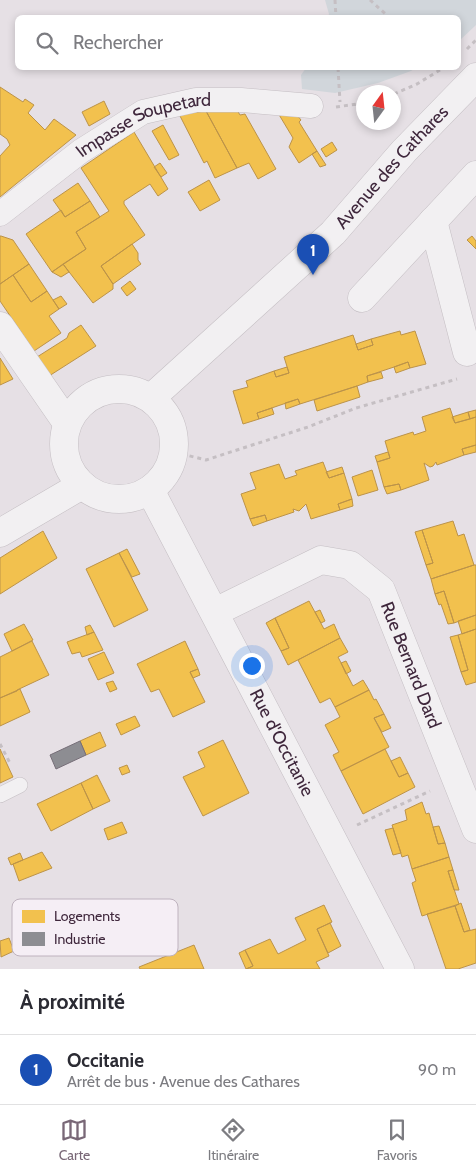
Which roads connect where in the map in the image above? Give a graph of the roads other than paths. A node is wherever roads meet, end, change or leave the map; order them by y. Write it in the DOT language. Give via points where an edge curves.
graph roads {
  1 [pos="473,86"];
  2 [pos="311,106"];
  3 [pos="476,174"];
  4 [pos="0,214"];
  5 [pos="433,221"];
  6 [pos="362,298"];
  7 [pos="0,326"];
  8 [pos="466,365"];
  9 [pos="151,398"];
  10 [pos="67,423"];
  11 [pos="82,485"];
  12 [pos="150,490"];
  13 [pos="0,533"];
  14 [pos="214,612"];
  15 [pos="20,785"];
  16 [pos="0,795"];
  17 [pos="476,829"];
  18 [pos="400,969"];
  1 -- 9 [label="street, Avenue des Cathares" via="404,151 332,233"];
  2 -- 4 [label="street, Impasse Soupetard" via="196,100 143,112 81,151"];
  3 -- 5 [label="street"];
  5 -- 6 [label="street"];
  5 -- 8 [label="street"];
  7 -- 10 [label="street"];
  9 -- 10 [label="street" via="120,388 103,390 75,408"];
  9 -- 12 [label="street" via="170,422 174,452 161,480"];
  10 -- 11 [label="street" via="63,439 64,457"];
  11 -- 12 [label="street" via="97,495 115,499 134,497"];
  11 -- 13 [label="street"];
  12 -- 14 [label="street, Rue d'Occitanie"];
  14 -- 17 [label="street, Rue Bernard Dard" via="321,560 350,565 382,590"];
  14 -- 18 [label="street, Rue d'Occitanie"];
  15 -- 16 [label="lane"];
}
